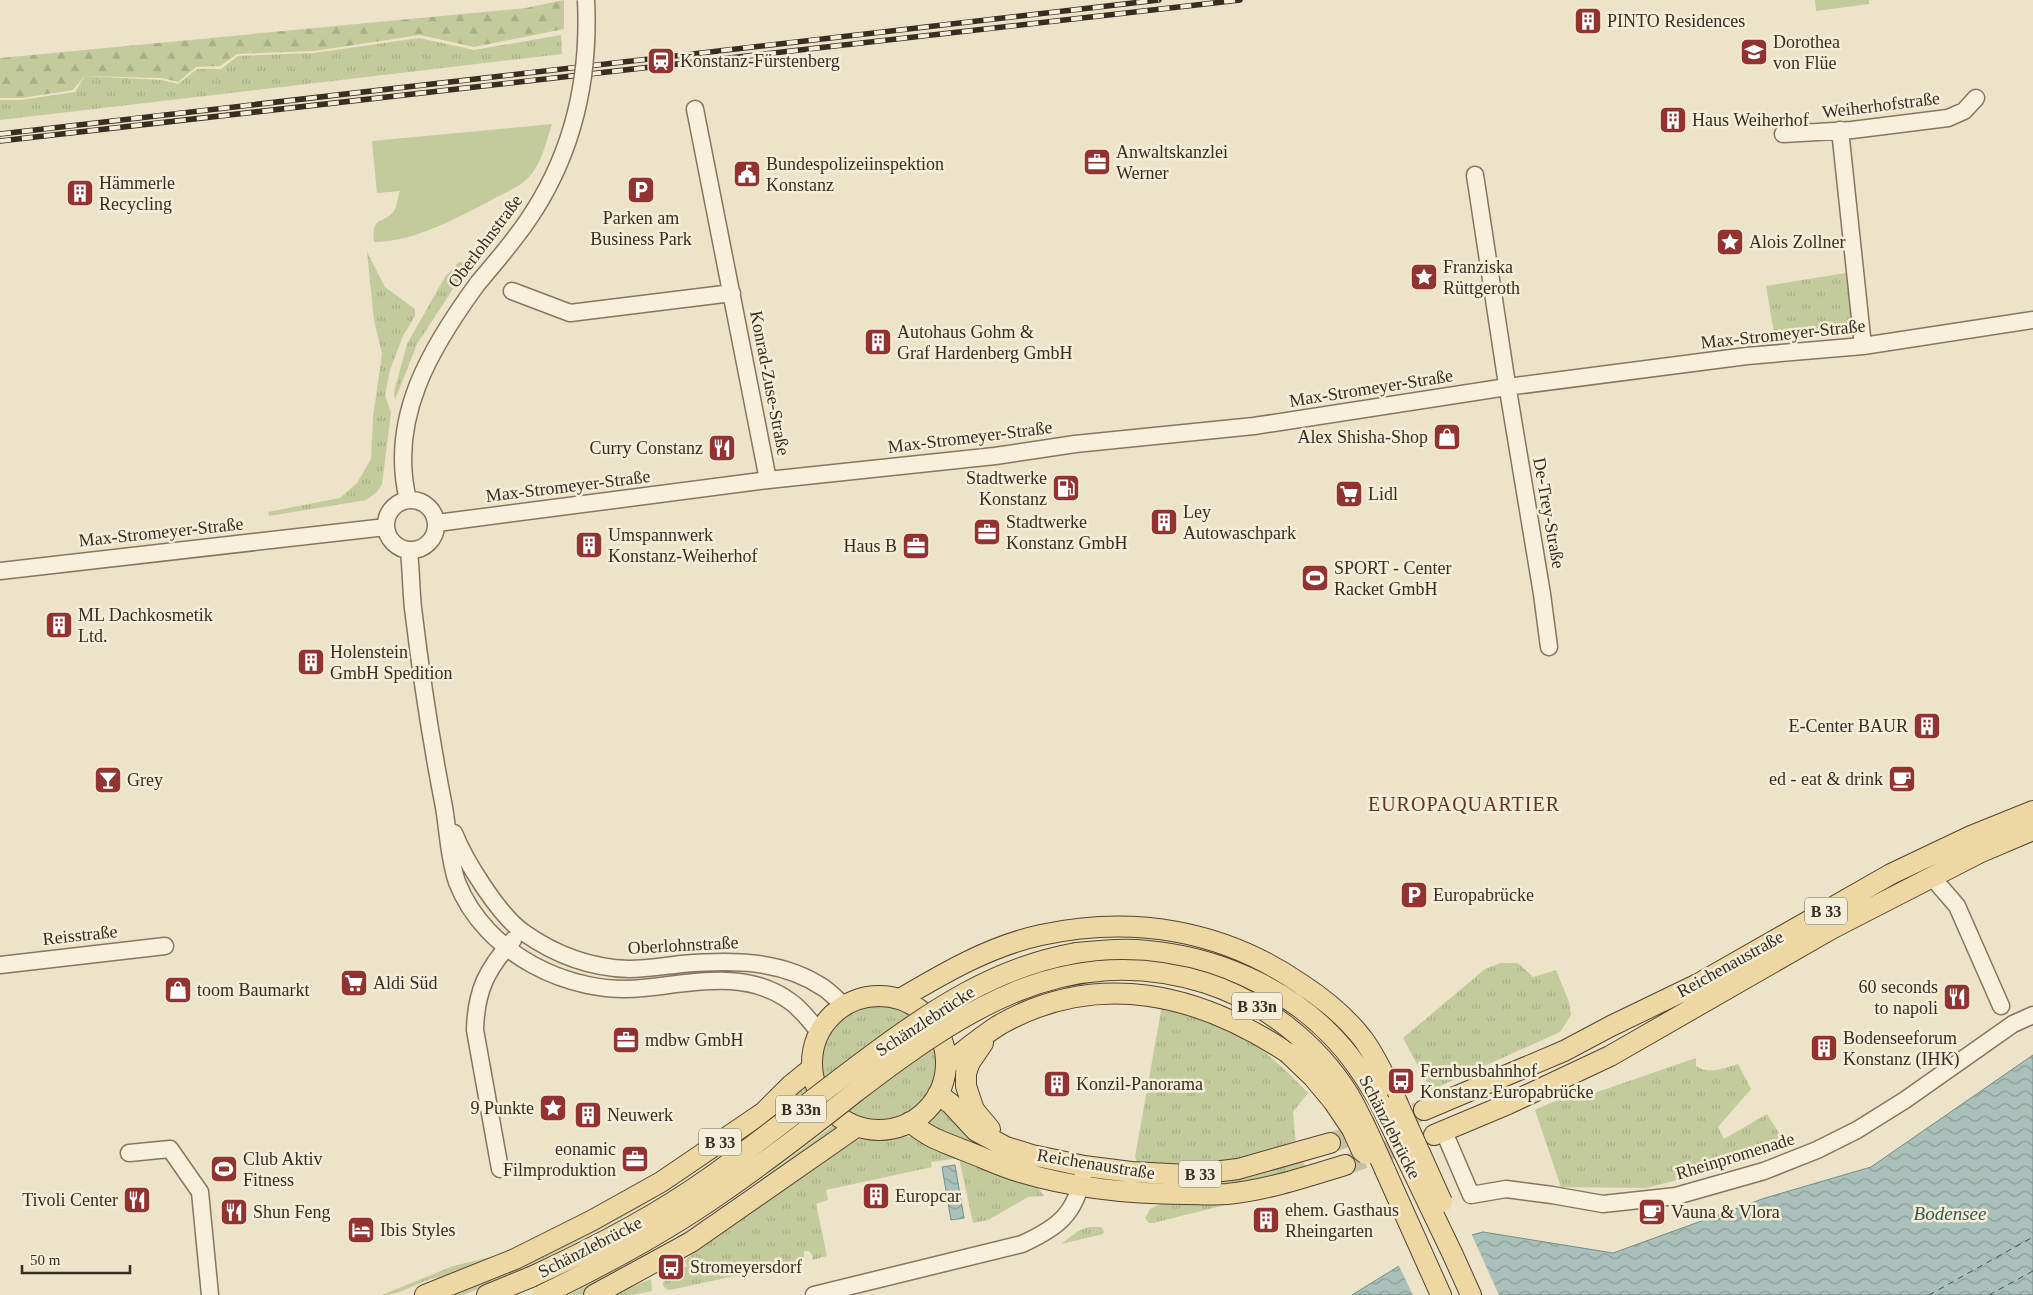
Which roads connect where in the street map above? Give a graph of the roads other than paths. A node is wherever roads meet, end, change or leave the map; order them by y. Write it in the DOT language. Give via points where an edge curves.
graph roads {
  1 [pos="586,0"];
  2 [pos="1976,98"];
  3 [pos="695,110"];
  4 [pos="1840,130"];
  5 [pos="1783,134"];
  6 [pos="1475,175"];
  7 [pos="512,292"];
  8 [pos="732,293"];
  9 [pos="2033,320"];
  10 [pos="1863,346"];
  11 [pos="1507,387"];
  12 [pos="768,480"];
  13 [pos="408,500"];
  14 [pos="437,524"];
  15 [pos="386,527"];
  16 [pos="409,550"];
  17 [pos="0,571"];
  18 [pos="1550,647"];
  19 [pos="444,810"];
  20 [pos="2033,811"];
  21 [pos="2033,830"];
  22 [pos="1938,884"];
  23 [pos="522,931"];
  24 [pos="165,946"];
  25 [pos="506,948"];
  26 [pos="0,964"];
  27 [pos="900,1000"];
  28 [pos="844,1006"];
  29 [pos="2001,1006"];
  30 [pos="2033,1015"];
  31 [pos="819,1032"];
  32 [pos="989,1032"];
  33 [pos="946,1065"];
  34 [pos="812,1068"];
  35 [pos="938,1094"];
  36 [pos="910,1122"];
  37 [pos="856,1127"];
  38 [pos="1440,1136"];
  39 [pos="996,1142"];
  40 [pos="128,1153"];
  41 [pos="1345,1164"];
  42 [pos="1084,1166"];
  43 [pos="500,1170"];
  44 [pos="1385,1170"];
  45 [pos="1308,1176"];
  46 [pos="1080,1186"];
  47 [pos="1453,1255"];
  48 [pos="210,1295"];
  49 [pos="425,1295"];
  50 [pos="487,1295"];
  51 [pos="542,1295"];
  52 [pos="594,1295"];
  53 [pos="814,1295"];
  54 [pos="1441,1295"];
  55 [pos="1471,1295"];
  1 -- 13 [label="street, Oberlohnstraße, bridge" via="582,87 566,144 552,179 528,221 478,283 440,338 425,367 405,428 402,456"];
  2 -- 4 [label="street, Weiherhofstraße" via="1964,111 1948,118"];
  3 -- 8 [label="street, Konrad-Zuse-Straße"];
  4 -- 5 [label="street, Weiherhofstraße"];
  4 -- 10 [label="street"];
  6 -- 11 [label="street"];
  7 -- 8 [label="street, Konrad-Zuse-Straße" via="570,313"];
  8 -- 12 [label="street, Konrad-Zuse-Straße"];
  9 -- 10 [label="street, Max-Stromeyer-Straße"];
  10 -- 11 [label="street, Max-Stromeyer-Straße" via="1747,356"];
  11 -- 12 [label="street, Max-Stromeyer-Straße" via="1254,426"];
  11 -- 18 [label="street, De-Trey-Straße"];
  12 -- 14 [label="street, Max-Stromeyer-Straße"];
  13 -- 14 [label="street" via="427,506"];
  13 -- 15 [label="street" via="392,509"];
  14 -- 16 [label="street" via="429,544"];
  15 -- 16 [label="street" via="390,540"];
  15 -- 17 [label="street, Max-Stromeyer-Straße"];
  16 -- 19 [label="street, Oberlohnstraße" via="421,671"];
  19 -- 23 [label="street, Oberlohnstraße" via="479,880"];
  19 -- 25 [label="street, Oberlohnstraße" via="457,882 478,917"];
  20 -- 38 [label="main road, Reichenaustraße / B 33" via="1891,874 1698,984 1564,1052 1426,1109 1421,1127"];
  21 -- 38 [label="main road, Reichenaustraße / B 33" via="1979,853 1833,928 1610,1056"];
  22 -- 29 [label="street" via="1957,906"];
  23 -- 25 [label="street"];
  23 -- 28 [label="street, Oberlohnstraße" via="564,955 602,967 630,969 721,961 765,964 825,988"];
  24 -- 26 [label="street, Reisstraße"];
  25 -- 31 [label="street, Oberlohnstraße" via="544,970 596,987 622,990 730,980 755,984 791,1002"];
  25 -- 43 [label="street" via="484,979 478,995 475,1030"];
  27 -- 28 [label="main road" via="884,996 863,998"];
  27 -- 33 [label="main road" via="931,1021 945,1048"];
  27 -- 47 [label="main road, B 33n, bridge" via="968,961 1039,935 1103,926 1158,928 1207,938 1261,959 1326,1002 1363,1040 1388,1083 1449,1218"];
  28 -- 31 [label="main road"];
  30 -- 38 [label="street, Rheinpromenade" via="2013,1024 1905,1100 1818,1150 1764,1171 1676,1196 1603,1204 1506,1190 1471,1195"];
  31 -- 34 [label="main road"];
  32 -- 33 [label="main road, B 33n"];
  32 -- 39 [label="main road" via="970,1062 966,1086 974,1110 988,1125"];
  32 -- 44 [label="main road, B 33n, bridge" via="1034,1009 1094,996 1156,996 1222,1015 1288,1053 1333,1101 1362,1151"];
  33 -- 35 [label="main road"];
  34 -- 37 [label="main road" via="822,1098 832,1110"];
  34 -- 49 [label="main road, B 33" via="764,1112 661,1182 515,1259"];
  35 -- 36 [label="main road" via="931,1105"];
  35 -- 39 [label="main road, Reichenaustraße / B 33" via="976,1131"];
  36 -- 37 [label="main road" via="887,1129"];
  36 -- 46 [label="main road, Reichenaustraße / B 33" via="927,1136 986,1161"];
  37 -- 52 [label="main road" via="691,1242"];
  39 -- 42 [label="main road, Reichenaustraße / B 33" via="1006,1148"];
  40 -- 48 [label="street" via="170,1149 200,1192"];
  41 -- 45 [label="main road, Reichenaustraße / B 33"];
  42 -- 45 [label="main road, Reichenaustraße / B 33" via="1189,1175 1238,1169 1321,1146 1316,1165"];
  42 -- 46 [label="street"];
  44 -- 51 [label="main road, Schänzlebrücke / B 33n, bridge" via="1365,1124 1332,1071 1310,1046 1258,1007 1221,988 1188,978 1134,970 1088,972 1052,979 1015,992 957,1021 908,1053 778,1152 670,1227"];
  44 -- 54 [label="main road, Schänzlebrücke / B 33n"];
  45 -- 46 [label="main road, Reichenaustraße / B 33" via="1265,1188 1225,1194 1153,1194"];
  46 -- 53 [label="street" via="1073,1207 1063,1220 1022,1244"];
  47 -- 50 [label="main road, Schänzlebrücke / B 33n, bridge" via="1378,1099 1357,1065 1330,1034 1269,988 1214,964 1147,950 1111,950 1034,962 957,997 914,1023 678,1199 609,1239"];
  47 -- 55 [label="main road, Schänzlebrücke / B 33n"];
}
